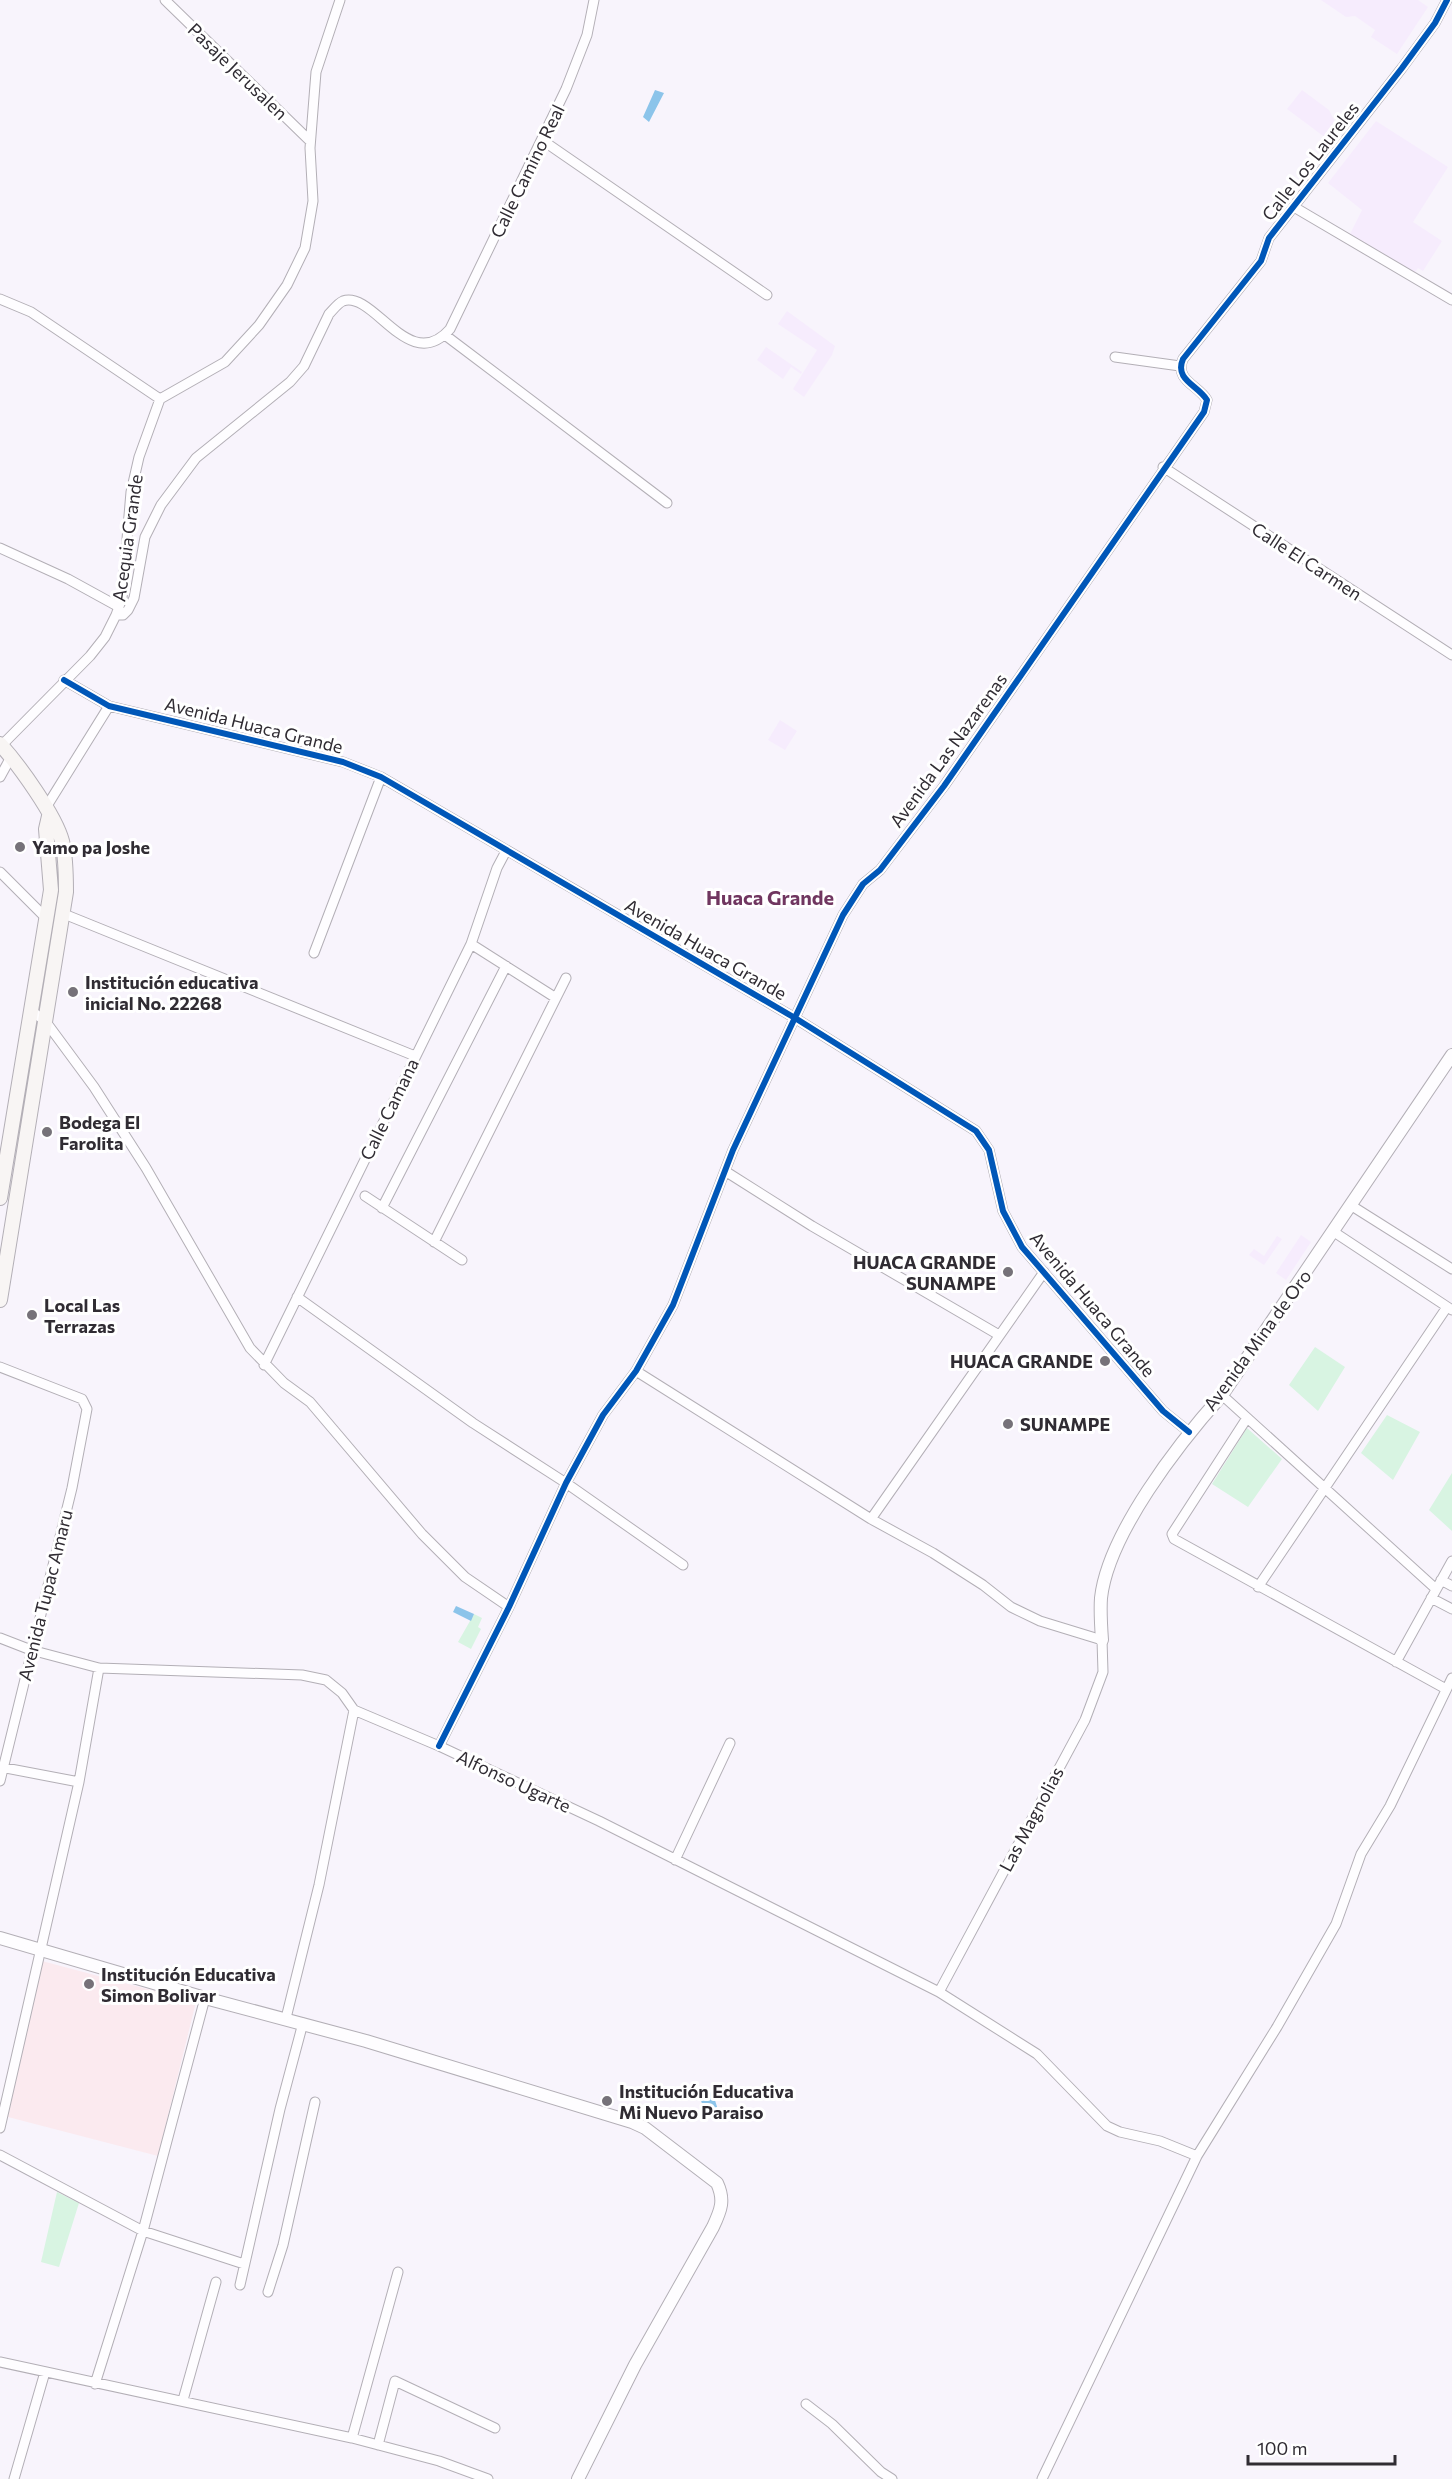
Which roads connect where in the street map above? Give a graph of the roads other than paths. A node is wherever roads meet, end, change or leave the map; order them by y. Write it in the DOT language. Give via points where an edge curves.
graph roads {
  1 [pos="165,0"];
  2 [pos="340,0"];
  3 [pos="594,0"];
  4 [pos="1447,0"];
  5 [pos="542,140"];
  6 [pos="310,141"];
  7 [pos="1294,207"];
  8 [pos="767,295"];
  9 [pos="0,299"];
  10 [pos="1452,300"];
  11 [pos="445,335"];
  12 [pos="1114,357"];
  13 [pos="1180,368"];
  14 [pos="160,399"];
  15 [pos="1163,467"];
  16 [pos="667,503"];
  17 [pos="0,548"];
  18 [pos="117,611"];
  19 [pos="1452,655"];
  20 [pos="64,680"];
  21 [pos="109,706"];
  22 [pos="4,748"];
  23 [pos="0,777"];
  24 [pos="381,777"];
  25 [pos="47,812"];
  26 [pos="506,850"];
  27 [pos="0,872"];
  28 [pos="64,914"];
  29 [pos="47,919"];
  30 [pos="471,944"];
  31 [pos="314,953"];
  32 [pos="506,966"];
  33 [pos="566,978"];
  34 [pos="556,998"];
  35 [pos="32,1011"];
  36 [pos="795,1018"];
  37 [pos="46,1022"];
  38 [pos="1452,1055"];
  39 [pos="415,1056"];
  40 [pos="725,1171"];
  41 [pos="365,1197"];
  42 [pos="0,1198"];
  43 [pos="1352,1206"];
  44 [pos="382,1208"];
  45 [pos="1334,1232"];
  46 [pos="434,1242"];
  47 [pos="462,1260"];
  48 [pos="1452,1269"];
  49 [pos="1044,1272"];
  50 [pos="297,1297"];
  51 [pos="0,1300"];
  52 [pos="1449,1308"];
  53 [pos="999,1335"];
  54 [pos="264,1365"];
  55 [pos="0,1367"];
  56 [pos="636,1371"];
  57 [pos="1222,1395"];
  58 [pos="1247,1418"];
  59 [pos="1190,1432"];
  60 [pos="566,1483"];
  61 [pos="1326,1490"];
  62 [pos="871,1519"];
  63 [pos="1452,1561"];
  64 [pos="683,1565"];
  65 [pos="1441,1580"];
  66 [pos="1452,1586"];
  67 [pos="1258,1587"];
  68 [pos="1434,1593"];
  69 [pos="509,1607"];
  70 [pos="1452,1609"];
  71 [pos="0,1638"];
  72 [pos="1102,1640"];
  73 [pos="31,1650"];
  74 [pos="1396,1662"];
  75 [pos="99,1668"];
  76 [pos="1452,1678"];
  77 [pos="1446,1689"];
  78 [pos="354,1710"];
  79 [pos="730,1743"];
  80 [pos="439,1746"];
  81 [pos="1,1768"];
  82 [pos="0,1781"];
  83 [pos="79,1782"];
  84 [pos="675,1860"];
  85 [pos="0,1938"];
  86 [pos="42,1949"];
  87 [pos="939,1992"];
  88 [pos="206,1998"];
  89 [pos="286,2019"];
  90 [pos="303,2023"];
  91 [pos="315,2102"];
  92 [pos="0,2128"];
  93 [pos="0,2155"];
  94 [pos="1197,2156"];
  95 [pos="143,2231"];
  96 [pos="244,2264"];
  97 [pos="398,2272"];
  98 [pos="216,2283"];
  99 [pos="240,2285"];
  100 [pos="267,2292"];
  101 [pos="0,2362"];
  102 [pos="45,2372"];
  103 [pos="95,2384"];
  104 [pos="183,2400"];
  105 [pos="806,2404"];
  106 [pos="495,2428"];
  107 [pos="352,2438"];
  108 [pos="378,2445"];
  109 [pos="879,2475"];
  110 [pos="14,2479"];
  111 [pos="488,2479"];
  112 [pos="578,2479"];
  113 [pos="892,2479"];
  114 [pos="1042,2479"];
  1 -- 6 [label="street, Pasaje Jerusalen"];
  2 -- 6 [label="street" via="316,72"];
  3 -- 5 [label="street, Calle Camino Real" via="587,35"];
  4 -- 7 [label="street, Calle Los Laureles" via="1435,23"];
  5 -- 8 [label="street"];
  5 -- 11 [label="street, Calle Camino Real"];
  6 -- 14 [label="street" via="313,201 305,248 287,285 259,325 225,362"];
  7 -- 10 [label="street"];
  7 -- 13 [label="street, Calle Los Laureles" via="1269,238 1261,261"];
  9 -- 14 [label="street" via="31,312"];
  11 -- 16 [label="street"];
  11 -- 18 [label="street" via="428,343 415,342 352,301 335,307 304,366 290,382 196,458 161,505 145,537 134,598 128,610"];
  12 -- 13 [label="street"];
  13 -- 15 [label="street, Avenida Las Nazarenas" via="1207,404"];
  14 -- 18 [label="street, Acequia Grande" via="131,492 122,598"];
  15 -- 19 [label="street, Calle El Carmen"];
  15 -- 36 [label="street, Avenida Las Nazarenas" via="944,786 853,898"];
  17 -- 18 [label="street" via="68,579"];
  18 -- 20 [label="street, Acequia Grande" via="105,637"];
  20 -- 21 [label="street, Avenida Huaca Grande"];
  20 -- 22 [label="street, Acequia Grande"];
  21 -- 24 [label="street, Avenida Huaca Grande" via="343,762"];
  21 -- 25 [label="street"];
  22 -- 23 [label="street, Acequia Grande"];
  22 -- 25 [label="main road"];
  24 -- 26 [label="street, Avenida Huaca Grande"];
  24 -- 31 [label="street"];
  25 -- 28 [label="main road" via="62,843"];
  25 -- 29 [label="main road" via="51,890"];
  26 -- 30 [label="street, Calle Camana"];
  26 -- 36 [label="street, Avenida Huaca Grande"];
  27 -- 29 [label="street"];
  28 -- 37 [label="main road"];
  28 -- 39 [label="street"];
  29 -- 35 [label="main road"];
  30 -- 32 [label="street"];
  30 -- 39 [label="street, Calle Camana"];
  32 -- 34 [label="street"];
  32 -- 44 [label="street"];
  33 -- 34 [label="street"];
  34 -- 46 [label="street"];
  35 -- 37 [label="street"];
  35 -- 42 [label="main road"];
  36 -- 40 [label="street, Avenida Las Nazarenas"];
  36 -- 49 [label="street, Avenida Huaca Grande" via="983,1138 1003,1211 1022,1247"];
  37 -- 51 [label="main road"];
  37 -- 54 [label="street" via="146,1168 250,1348"];
  38 -- 43 [label="street, Avenida Mina de Oro"];
  39 -- 50 [label="street, Calle Camana"];
  40 -- 53 [label="street"];
  40 -- 56 [label="street, Avenida Las Nazarenas" via="673,1305"];
  41 -- 44 [label="street"];
  43 -- 45 [label="street, Avenida Mina de Oro"];
  43 -- 48 [label="street"];
  44 -- 46 [label="street"];
  45 -- 52 [label="street"];
  45 -- 57 [label="street, Avenida Mina de Oro"];
  46 -- 47 [label="street"];
  49 -- 53 [label="street"];
  49 -- 59 [label="street, Avenida Huaca Grande" via="1163,1411"];
  50 -- 54 [label="street, Calle Camana"];
  50 -- 60 [label="street" via="473,1423"];
  52 -- 61 [label="street"];
  53 -- 62 [label="street"];
  54 -- 69 [label="street" via="310,1402 429,1541 465,1577"];
  55 -- 73 [label="street, Avenida Tupac Amaru" via="82,1399 87,1409 72,1488"];
  56 -- 60 [label="street, Avenida Las Nazarenas" via="603,1415"];
  56 -- 62 [label="street"];
  57 -- 58 [label="street"];
  57 -- 59 [label="street, Avenida Mina de Oro"];
  58 -- 61 [label="street"];
  58 -- 67 [label="street" via="1172,1534 1174,1539"];
  59 -- 72 [label="street, Avenida Mina de Oro" via="1129,1524 1111,1560 1101,1598"];
  60 -- 64 [label="street"];
  60 -- 69 [label="street, Avenida Las Nazarenas"];
  61 -- 67 [label="street"];
  61 -- 68 [label="street"];
  62 -- 72 [label="street" via="933,1553 1011,1607 1040,1621"];
  63 -- 65 [label="street"];
  65 -- 66 [label="street"];
  65 -- 68 [label="street"];
  67 -- 74 [label="street"];
  68 -- 70 [label="street"];
  68 -- 74 [label="street"];
  69 -- 80 [label="street, Avenida Las Nazarenas"];
  71 -- 73 [label="street, Alfonso Ugarte"];
  72 -- 87 [label="street, Las Magnolias" via="1102,1672 1084,1720"];
  73 -- 75 [label="street, Alfonso Ugarte"];
  73 -- 81 [label="street, Avenida Tupac Amaru"];
  74 -- 77 [label="street"];
  75 -- 78 [label="street, Alfonso Ugarte" via="302,1676 326,1680"];
  75 -- 83 [label="street"];
  76 -- 77 [label="street"];
  77 -- 94 [label="street" via="1390,1806 1361,1854 1336,1924"];
  78 -- 80 [label="street, Alfonso Ugarte"];
  78 -- 89 [label="street" via="319,1885"];
  79 -- 84 [label="street"];
  80 -- 84 [label="street, Alfonso Ugarte"];
  81 -- 82 [label="street, Avenida Tupac Amaru"];
  81 -- 83 [label="street"];
  83 -- 86 [label="street"];
  84 -- 87 [label="street, Alfonso Ugarte"];
  85 -- 86 [label="street"];
  86 -- 88 [label="street"];
  86 -- 92 [label="street"];
  87 -- 94 [label="street, Alfonso Ugarte" via="1038,2054 1107,2126"];
  88 -- 89 [label="street"];
  88 -- 95 [label="street"];
  89 -- 90 [label="street"];
  90 -- 96 [label="street"];
  90 -- 112 [label="street" via="632,2122 717,2183 723,2196 713,2227 635,2365"];
  91 -- 100 [label="street" via="283,2245"];
  93 -- 95 [label="street"];
  94 -- 114 [label="street"];
  95 -- 96 [label="street"];
  95 -- 103 [label="street"];
  96 -- 99 [label="street"];
  97 -- 107 [label="street"];
  98 -- 104 [label="street"];
  101 -- 102 [label="street"];
  102 -- 103 [label="street"];
  102 -- 110 [label="street"];
  103 -- 104 [label="street"];
  104 -- 107 [label="street"];
  105 -- 109 [label="street" via="847,2437"];
  106 -- 108 [label="street" via="395,2381"];
  107 -- 108 [label="street"];
  108 -- 111 [label="street"];
  109 -- 113 [label="street"];
}
